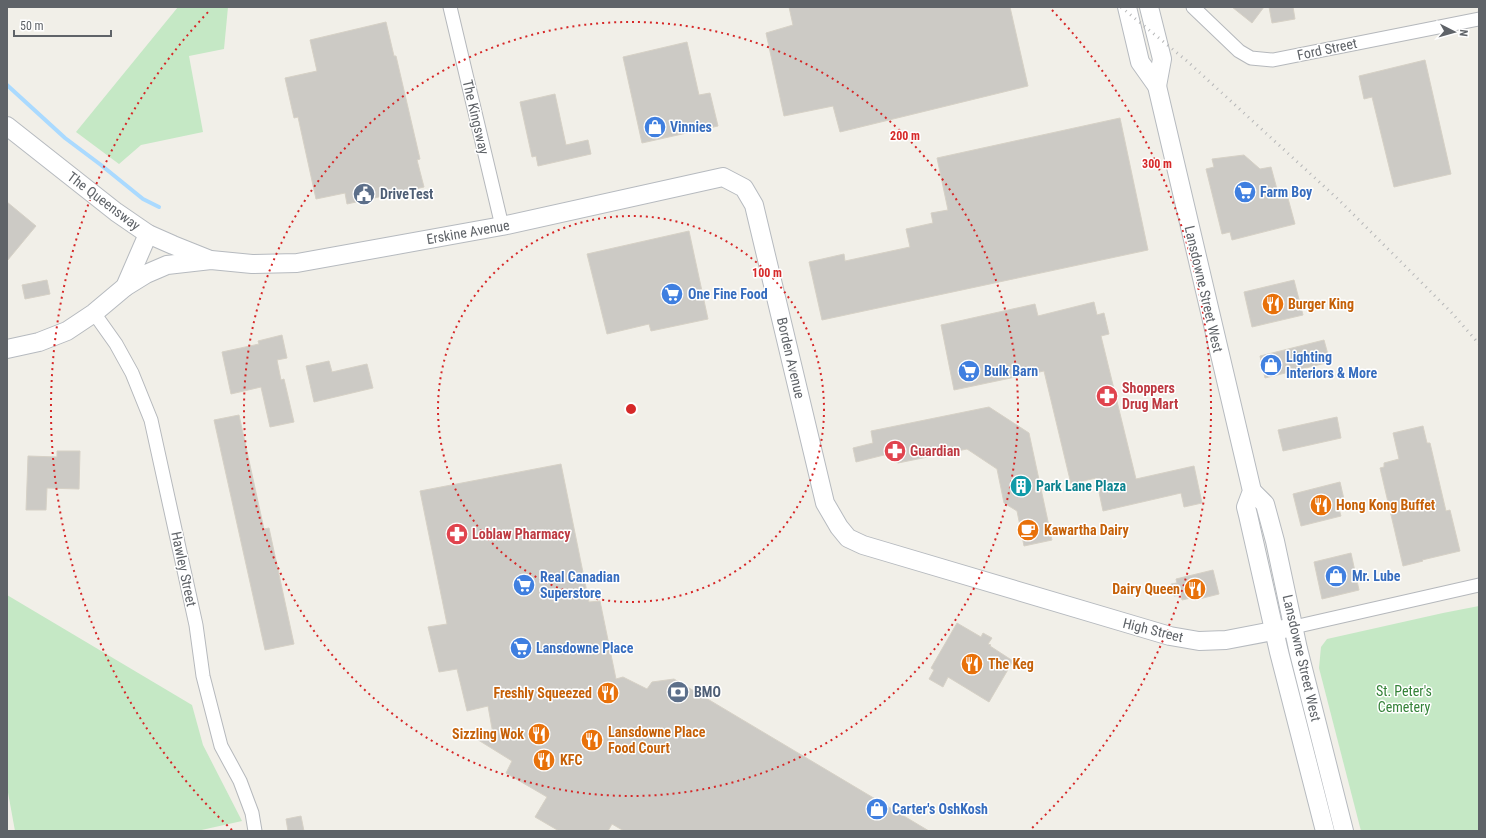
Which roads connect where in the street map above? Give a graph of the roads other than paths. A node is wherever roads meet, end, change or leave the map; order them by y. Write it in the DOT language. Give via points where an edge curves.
graph roads {
  1 [pos="450,7"];
  2 [pos="1127,7"];
  3 [pos="1149,7"];
  4 [pos="1194,7"];
  5 [pos="1479,19"];
  6 [pos="1157,86"];
  7 [pos="7,126"];
  8 [pos="723,177"];
  9 [pos="502,226"];
  10 [pos="148,234"];
  11 [pos="211,260"];
  12 [pos="124,288"];
  13 [pos="94,313"];
  14 [pos="7,349"];
  15 [pos="1252,491"];
  16 [pos="839,528"];
  17 [pos="1479,585"];
  18 [pos="1294,627"];
  19 [pos="1274,630"];
  20 [pos="255,831"];
  21 [pos="1325,831"];
  22 [pos="1344,831"];
  1 -- 9 [label="street, The Kingsway"];
  2 -- 6 [label="street, Lansdowne Street West" via="1140,62"];
  3 -- 6 [label="street, Lansdowne Street West" via="1162,59"];
  4 -- 5 [label="street, Ford Street" via="1238,51 1251,58 1273,60"];
  6 -- 15 [label="street, Lansdowne Street West"];
  7 -- 10 [label="street, The Queensway"];
  8 -- 9 [label="street, Erskine Avenue"];
  8 -- 16 [label="street, Borden Avenue" via="744,188 754,205 825,503"];
  9 -- 11 [label="street, Erskine Avenue" via="297,263 252,264"];
  10 -- 11 [label="street, The Queensway"];
  10 -- 12 [label="street"];
  11 -- 12 [label="street" via="167,265"];
  12 -- 13 [label="street"];
  13 -- 14 [label="street" via="67,331 39,342"];
  13 -- 20 [label="street, Hawley Street" via="132,373 151,420 196,625 203,676 221,746 240,781 252,813"];
  15 -- 18 [label="street, Lansdowne Street West" via="1265,504 1276,541"];
  15 -- 19 [label="street, Lansdowne Street West" via="1246,507"];
  16 -- 19 [label="street, High Street" via="848,538 863,545 1170,636 1199,641 1226,640"];
  17 -- 18 [label="street, High Street"];
  18 -- 19 [label="street, High Street"];
  18 -- 22 [label="street, Lansdowne Street West"];
  19 -- 21 [label="street, Lansdowne Street West"];
}
